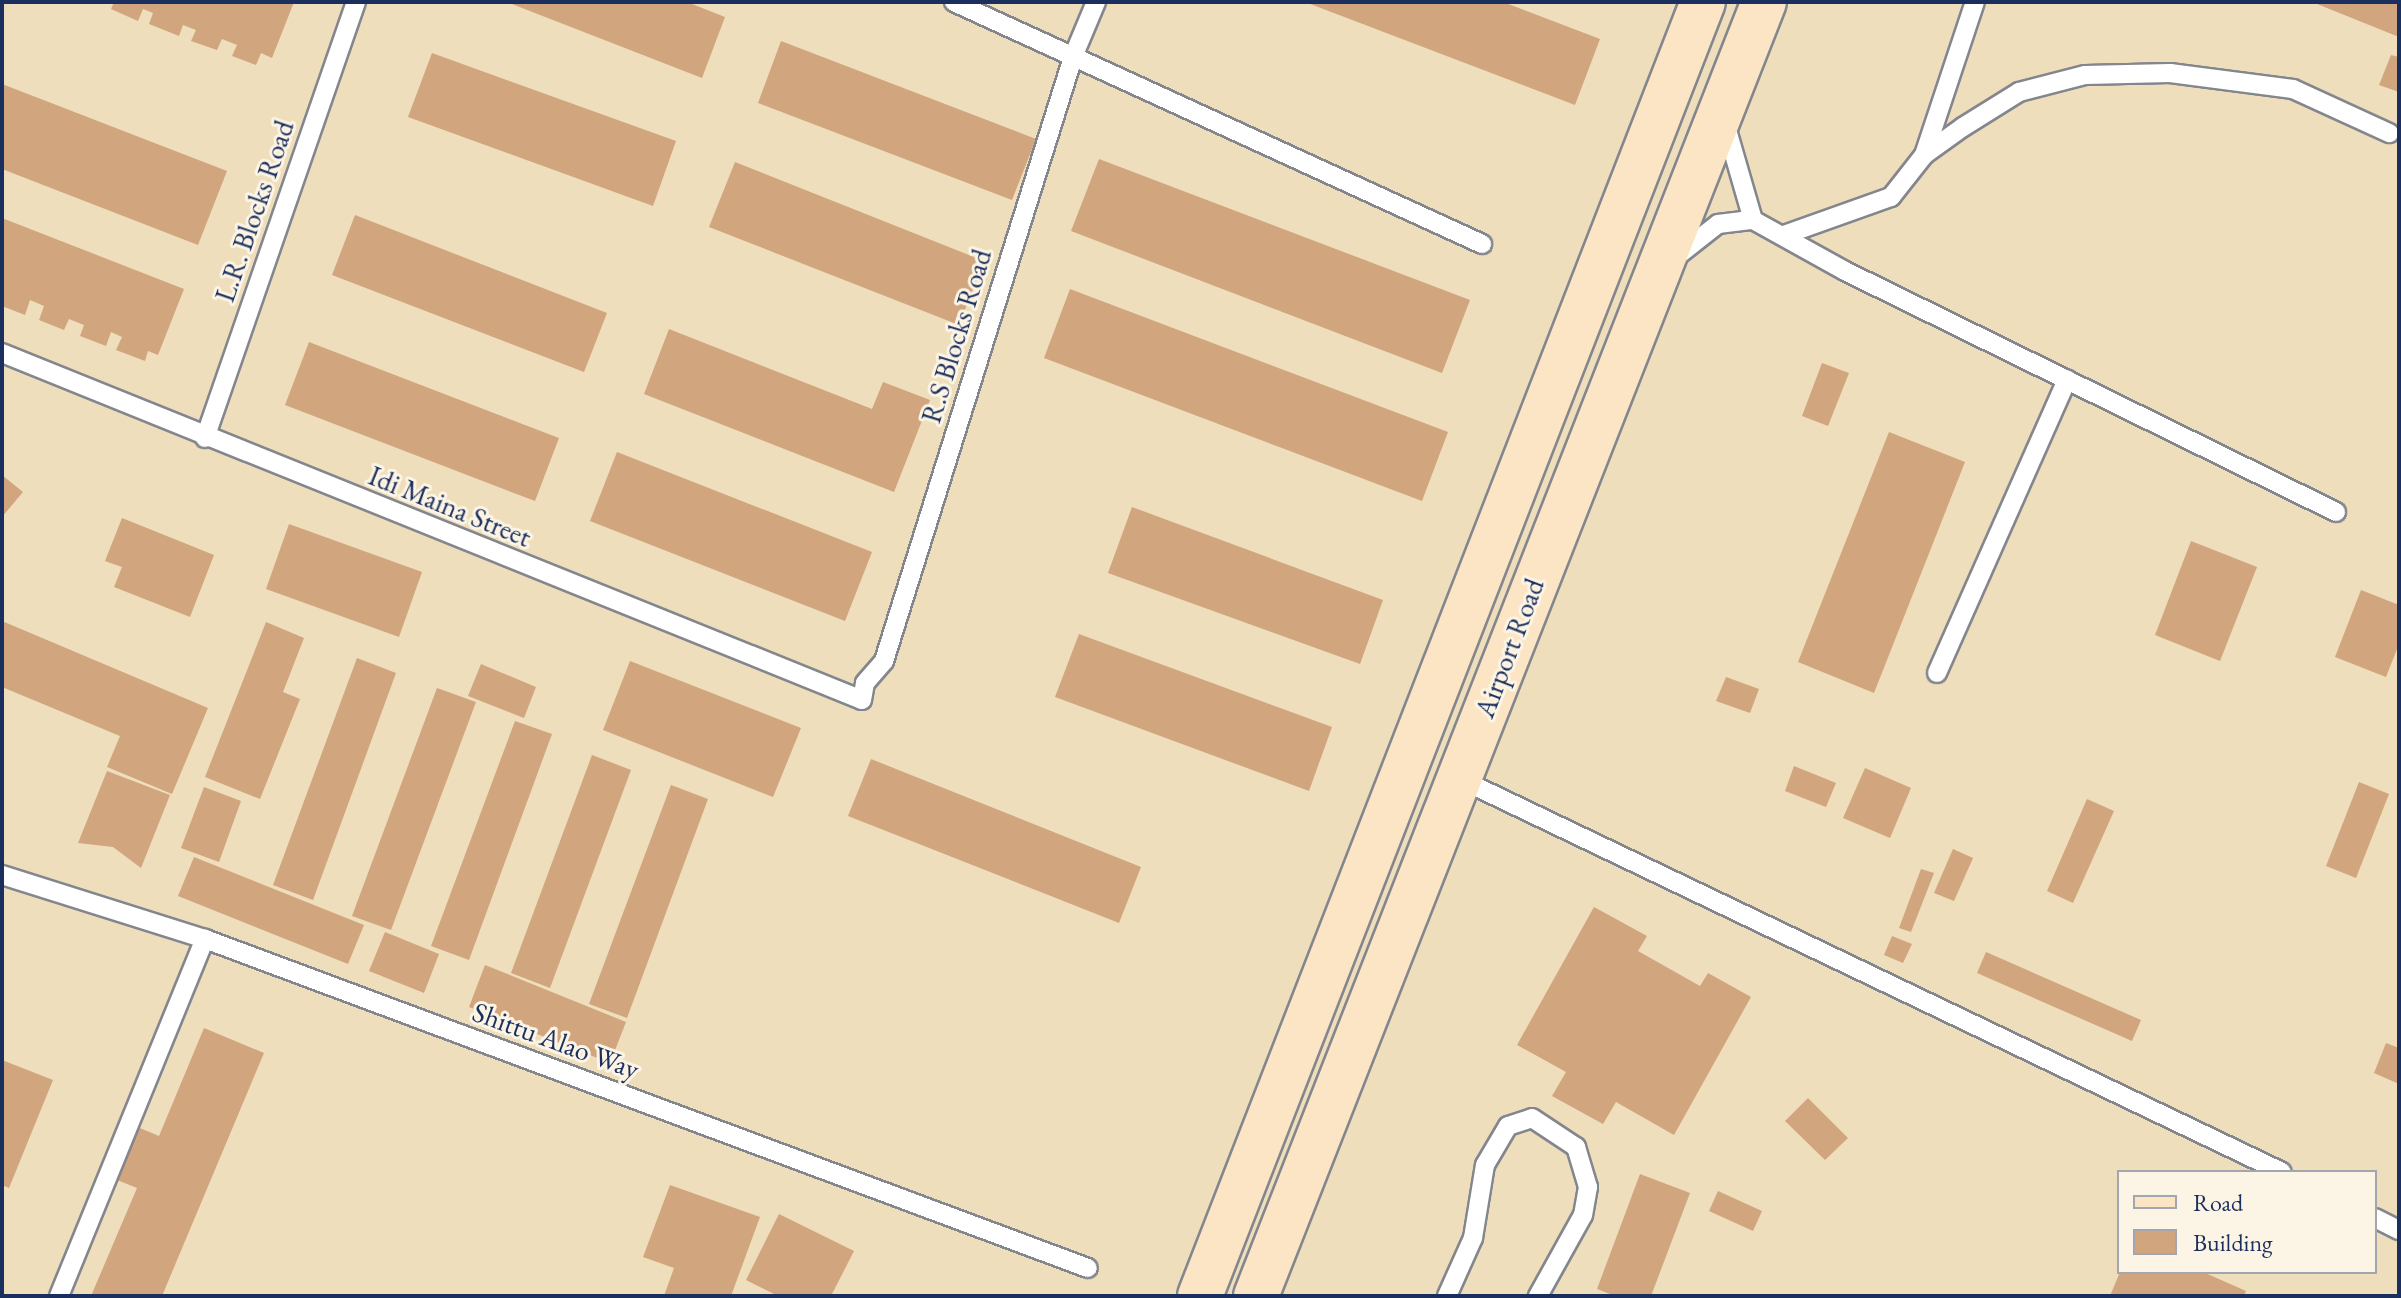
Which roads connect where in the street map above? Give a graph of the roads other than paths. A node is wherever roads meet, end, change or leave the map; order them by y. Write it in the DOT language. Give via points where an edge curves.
graph roads {
  1 [pos="356,2"];
  2 [pos="954,2"];
  3 [pos="1096,2"];
  4 [pos="1703,2"];
  5 [pos="1764,2"];
  6 [pos="1975,2"];
  7 [pos="1073,57"];
  8 [pos="1720,107"];
  9 [pos="2389,133"];
  10 [pos="1924,155"];
  11 [pos="1753,220"];
  12 [pos="1784,235"];
  13 [pos="1482,244"];
  14 [pos="1655,273"];
  15 [pos="2,353"];
  16 [pos="2067,379"];
  17 [pos="205,438"];
  18 [pos="2336,512"];
  19 [pos="1937,673"];
  20 [pos="865,683"];
  21 [pos="1458,778"];
  22 [pos="2,875"];
  23 [pos="205,939"];
  24 [pos="2278,1170"];
  25 [pos="2377,1219"];
  26 [pos="2399,1230"];
  27 [pos="1088,1268"];
  28 [pos="1452,1294"];
  29 [pos="59,1296"];
  30 [pos="1200,1296"];
  31 [pos="1256,1296"];
  32 [pos="1538,1296"];
  1 -- 17 [label="lane, L.R. Blocks Road"];
  2 -- 7 [label="lane"];
  3 -- 7 [label="lane, R.S Blocks Road"];
  4 -- 30 [label="main road, Airport Road"];
  5 -- 8 [label="main road, Airport Road"];
  6 -- 10 [label="lane"];
  7 -- 13 [label="lane"];
  7 -- 20 [label="lane, R.S Blocks Road" via="884,661"];
  8 -- 11 [label="lane"];
  8 -- 14 [label="main road, Airport Road"];
  9 -- 10 [label="lane" via="2293,89 2170,73 2085,75 2019,92"];
  10 -- 12 [label="lane" via="1891,197"];
  11 -- 12 [label="lane"];
  11 -- 14 [label="lane" via="1718,224"];
  12 -- 16 [label="lane" via="1845,271"];
  14 -- 21 [label="main road, Airport Road"];
  15 -- 17 [label="lane, Idi Maina Street"];
  16 -- 18 [label="lane"];
  16 -- 19 [label="lane"];
  17 -- 20 [label="lane, Idi Maina Street" via="862,700"];
  21 -- 24 [label="lane"];
  21 -- 31 [label="main road, Airport Road"];
  22 -- 23 [label="lane, Shittu Alao Way"];
  23 -- 27 [label="lane, Shittu Alao Way"];
  23 -- 29 [label="lane"];
  25 -- 26 [label="lane"];
  28 -- 32 [label="lane" via="1473,1238 1485,1165 1508,1126 1532,1118 1576,1147 1588,1187 1583,1215"];
}
